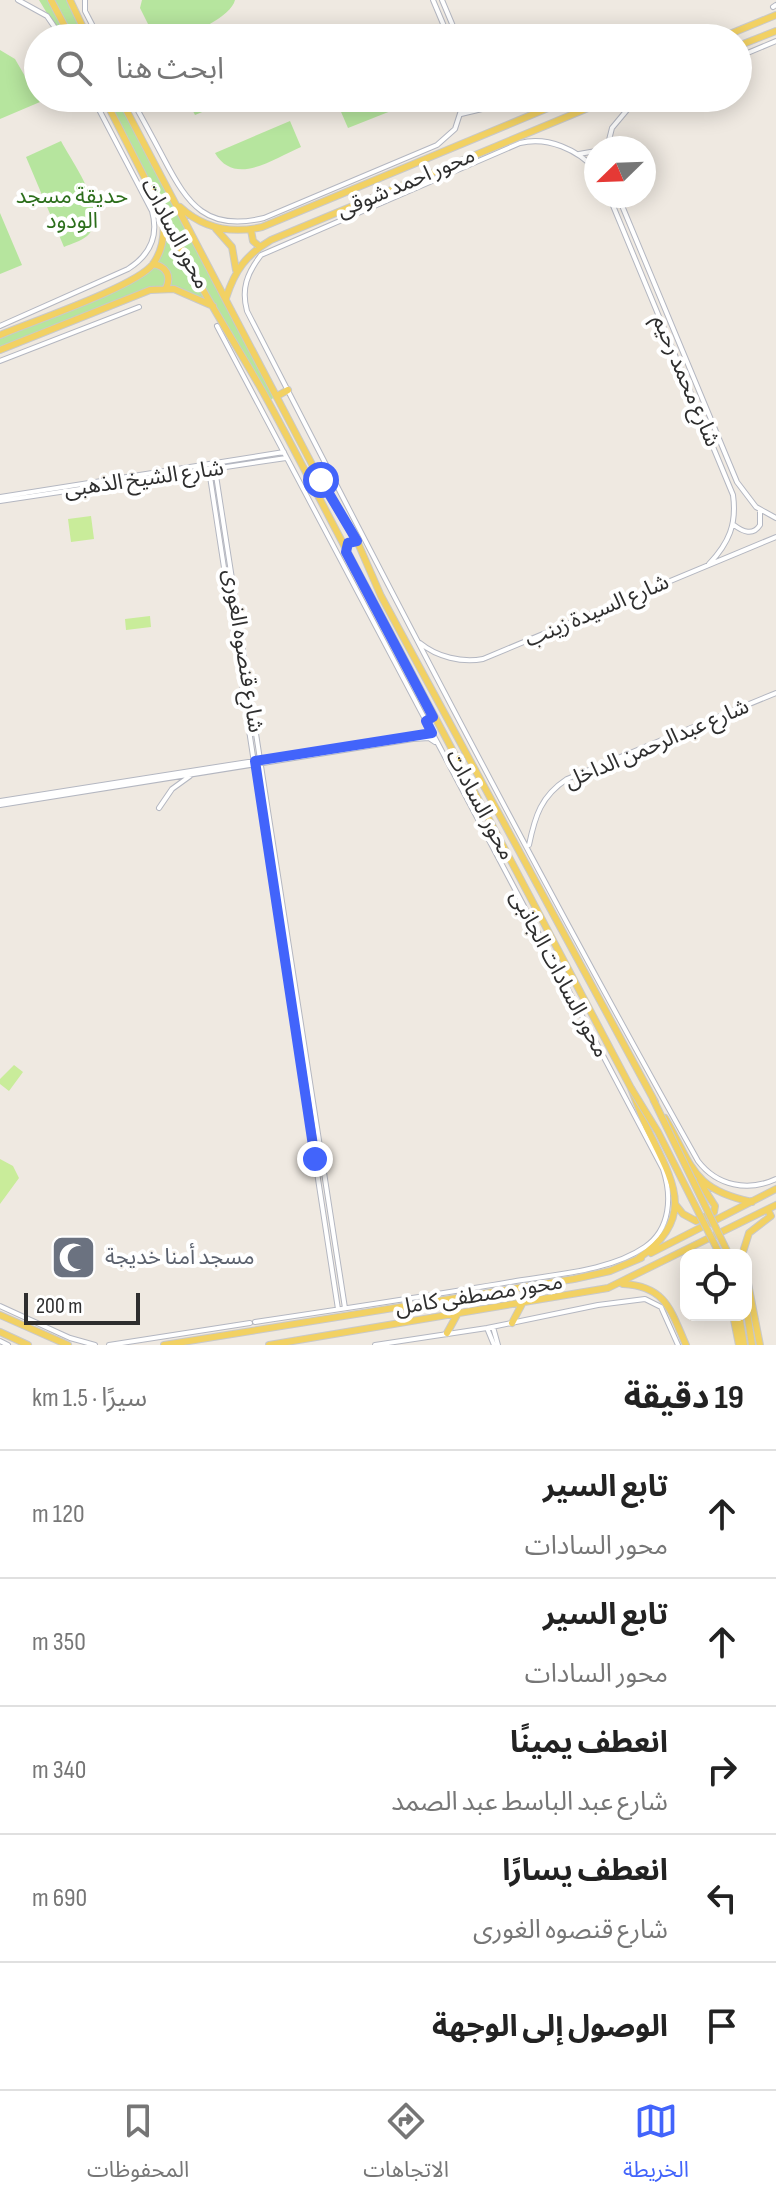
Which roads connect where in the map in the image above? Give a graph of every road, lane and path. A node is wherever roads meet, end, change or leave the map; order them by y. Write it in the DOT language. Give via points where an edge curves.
graph roads {
  1 [pos="18,0"];
  2 [pos="51,0"];
  3 [pos="70,0"];
  4 [pos="433,0"];
  5 [pos="442,0"];
  6 [pos="85,3"];
  7 [pos="775,10"];
  8 [pos="52,24"];
  9 [pos="64,24"];
  10 [pos="81,24"];
  11 [pos="93,24"];
  12 [pos="443,24"];
  13 [pos="452,24"];
  14 [pos="748,24"];
  15 [pos="776,31"];
  16 [pos="752,40"];
  17 [pos="776,41"];
  18 [pos="752,51"];
  19 [pos="100,112"];
  20 [pos="112,112"];
  21 [pos="131,112"];
  22 [pos="133,112"];
  23 [pos="469,112"];
  24 [pos="541,112"];
  25 [pos="581,112"];
  26 [pos="624,112"];
  27 [pos="461,114"];
  28 [pos="610,136"];
  29 [pos="519,140"];
  30 [pos="427,149"];
  31 [pos="573,152"];
  32 [pos="584,152"];
  33 [pos="430,157"];
  34 [pos="584,160"];
  35 [pos="337,192"];
  36 [pos="175,202"];
  37 [pos="163,208"];
  38 [pos="614,208"];
  39 [pos="623,208"];
  40 [pos="216,229"];
  41 [pos="251,230"];
  42 [pos="260,247"];
  43 [pos="153,264"];
  44 [pos="236,270"];
  45 [pos="654,285"];
  46 [pos="166,288"];
  47 [pos="647,288"];
  48 [pos="226,298"];
  49 [pos="214,306"];
  50 [pos="139,307"];
  51 [pos="98,310"];
  52 [pos="101,321"];
  53 [pos="0,326"];
  54 [pos="217,326"];
  55 [pos="0,335"];
  56 [pos="0,350"];
  57 [pos="0,361"];
  58 [pos="693,377"];
  59 [pos="686,380"];
  60 [pos="288,390"];
  61 [pos="263,392"];
  62 [pos="255,396"];
  63 [pos="277,396"];
  64 [pos="284,452"];
  65 [pos="287,458"];
  66 [pos="212,469"];
  67 [pos="0,499"];
  68 [pos="760,510"];
  69 [pos="776,518"];
  70 [pos="734,525"];
  71 [pos="350,527"];
  72 [pos="338,537"];
  73 [pos="776,537"];
  74 [pos="357,541"];
  75 [pos="346,552"];
  76 [pos="709,564"];
  77 [pos="418,641"];
  78 [pos="776,693"];
  79 [pos="433,717"];
  80 [pos="426,721"];
  81 [pos="432,733"];
  82 [pos="438,745"];
  83 [pos="475,750"];
  84 [pos="467,755"];
  85 [pos="258,762"];
  86 [pos="192,775"];
  87 [pos="0,803"];
  88 [pos="159,808"];
  89 [pos="528,847"];
  90 [pos="517,874"];
  91 [pos="508,878"];
  92 [pos="566,918"];
  93 [pos="557,923"];
  94 [pos="287,947"];
  95 [pos="570,975"];
  96 [pos="560,980"];
  97 [pos="631,1088"];
  98 [pos="653,1099"];
  99 [pos="697,1176"];
  100 [pos="776,1179"];
  101 [pos="776,1189"];
  102 [pos="752,1202"];
  103 [pos="675,1204"];
  104 [pos="776,1205"];
  105 [pos="772,1213"];
  106 [pos="717,1249"];
  107 [pos="726,1249"];
  108 [pos="744,1249"];
  109 [pos="639,1258"];
  110 [pos="619,1284"];
  111 [pos="752,1303"];
  112 [pos="522,1304"];
  113 [pos="0,1306"];
  114 [pos="345,1308"];
  115 [pos="338,1309"];
  116 [pos="458,1313"];
  117 [pos="0,1315"];
  118 [pos="326,1319"];
  119 [pos="737,1321"];
  120 [pos="748,1321"];
  121 [pos="303,1323"];
  122 [pos="512,1323"];
  123 [pos="34,1326"];
  124 [pos="490,1327"];
  125 [pos="0,1332"];
  126 [pos="447,1333"];
  127 [pos="331,1334"];
  128 [pos="311,1338"];
  129 [pos="0,1341"];
  130 [pos="8,1345"];
  131 [pos="28,1345"];
  132 [pos="68,1345"];
  133 [pos="95,1345"];
  134 [pos="109,1345"];
  135 [pos="164,1345"];
  136 [pos="269,1345"];
  137 [pos="375,1345"];
  138 [pos="496,1345"];
  139 [pos="678,1345"];
  140 [pos="686,1345"];
  141 [pos="741,1345"];
  142 [pos="752,1345"];
  143 [pos="760,1345"];
  1 -- 8 [label="street"];
  2 -- 9 [label="main road"];
  3 -- 10 [label="main road"];
  4 -- 12 [label="street"];
  5 -- 13 [label="street"];
  6 -- 11 [label="street"];
  7 -- 14 [label="main road"];
  15 -- 16 [label="main road"];
  17 -- 18 [label="street"];
  19 -- 53 [label="street" via="152,211 155,233 150,248 128,269"];
  20 -- 37 [label="main road, محور السادات"];
  21 -- 36 [label="main road, محور السادات"];
  22 -- 35 [label="street" via="186,198 204,213 229,222 252,221"];
  23 -- 27 [label="street"];
  24 -- 33 [label="main road, محور احمد شوقى"];
  25 -- 29 [label="main road, محور احمد شوقى"];
  26 -- 28 [label="street"];
  27 -- 30 [label="street" via="450,135"];
  29 -- 31 [label="street" via="547,142"];
  29 -- 42 [label="main road, محور احمد شوقى"];
  29 -- 60 [label="street, محور السادات الجانبى" via="261,255 248,274 244,299"];
  30 -- 33 [label="main road"];
  30 -- 35 [label="street"];
  31 -- 32 [label="street"];
  31 -- 34 [label="street"];
  33 -- 35 [label="main road, محور احمد شوقى"];
  35 -- 41 [label="main road, محور احمد شوقى"];
  36 -- 40 [label="main road, محور احمد شوقى"];
  36 -- 48 [label="main road, محور السادات"];
  37 -- 43 [label="main road" via="163,242"];
  37 -- 49 [label="main road, محور السادات"];
  38 -- 47 [label="street, شارع محمد رحيم"];
  39 -- 45 [label="street, شارع محمد رحيم"];
  40 -- 41 [label="main road, محور احمد شوقى"];
  40 -- 44 [label="main road" via="232,247"];
  41 -- 42 [label="main road"];
  42 -- 44 [label="main road, محور احمد شوقى"];
  43 -- 46 [label="main road" via="168,274"];
  43 -- 55 [label="main road" via="129,281"];
  44 -- 48 [label="main road, محور احمد شوقى"];
  45 -- 47 [label="street"];
  45 -- 58 [label="street, شارع محمد رحيم"];
  46 -- 49 [label="main road"];
  46 -- 51 [label="main road"];
  47 -- 59 [label="street, شارع محمد رحيم"];
  48 -- 63 [label="main road, محور السادات"];
  49 -- 61 [label="main road, محور السادات"];
  50 -- 52 [label="street"];
  51 -- 52 [label="main road"];
  51 -- 56 [label="main road"];
  52 -- 57 [label="street"];
  54 -- 62 [label="street, محور السادات الجانبى"];
  58 -- 59 [label="street"];
  58 -- 68 [label="street, شارع محمد رحيم" via="740,488"];
  59 -- 70 [label="street, شارع محمد رحيم" via="733,495"];
  60 -- 63 [label="main road"];
  60 -- 77 [label="street, محور السادات الجانبى"];
  61 -- 62 [label="main road"];
  61 -- 72 [label="main road, محور السادات"];
  62 -- 64 [label="street, محور السادات الجانبى"];
  63 -- 71 [label="main road, محور السادات"];
  64 -- 65 [label="street, محور السادات الجانبى"];
  64 -- 67 [label="street, شارع الشيخ الذهبى"];
  65 -- 66 [label="street, شارع الشيخ الذهبى"];
  65 -- 80 [label="street, محور السادات الجانبى"];
  66 -- 67 [label="street, شارع الشيخ الذهبى"];
  66 -- 85 [label="street, شارع قنصوه الغورى"];
  68 -- 69 [label="street, شارع محمد رحيم"];
  68 -- 70 [label="street" via="760,525 753,531"];
  70 -- 76 [label="street"];
  71 -- 72 [label="main road"];
  71 -- 74 [label="main road, محور السادات"];
  72 -- 75 [label="main road, محور السادات"];
  73 -- 76 [label="street, شارع السيدة زينب"];
  74 -- 75 [label="main road" via="348,543"];
  74 -- 84 [label="main road, محور السادات"];
  75 -- 79 [label="main road, محور السادات"];
  76 -- 77 [label="street, شارع السيدة زينب" via="483,659 447,657"];
  77 -- 83 [label="street, محور السادات الجانبى"];
  78 -- 89 [label="street, شارع عبدالرحمن الداخل" via="567,779 540,805"];
  79 -- 80 [label="main road"];
  79 -- 90 [label="main road, محور السادات"];
  80 -- 81 [label="street, محور السادات الجانبى"];
  81 -- 82 [label="street, محور السادات الجانبى"];
  81 -- 85 [label="street"];
  82 -- 85 [label="street" via="421,738"];
  82 -- 91 [label="street, محور السادات الجانبى"];
  83 -- 84 [label="main road"];
  83 -- 89 [label="street, محور السادات الجانبى"];
  84 -- 93 [label="main road, محور السادات"];
  85 -- 86 [label="street"];
  85 -- 87 [label="street"];
  85 -- 94 [label="street, شارع قنصوه الغورى"];
  86 -- 87 [label="street"];
  86 -- 88 [label="street" via="172,789"];
  89 -- 92 [label="street, محور السادات الجانبى"];
  90 -- 91 [label="main road"];
  90 -- 95 [label="main road, محور السادات"];
  91 -- 96 [label="street, محور السادات الجانبى"];
  92 -- 93 [label="main road"];
  92 -- 100 [label="street, محور السادات الجانبى" via="698,1161 719,1179 746,1187"];
  93 -- 98 [label="main road, محور السادات"];
  94 -- 114 [label="street, شارع قنصوه الغورى"];
  94 -- 115 [label="street, شارع قنصوه الغورى"];
  95 -- 96 [label="main road"];
  95 -- 97 [label="main road, محور السادات"];
  96 -- 114 [label="street, محور السادات الجانبى" via="663,1169 667,1213 655,1237 642,1249 606,1263"];
  97 -- 103 [label="main road, محور السادات" via="671,1175"];
  97 -- 106 [label="main road, bridge"];
  98 -- 99 [label="main road, محور السادات"];
  98 -- 107 [label="main road, bridge"];
  99 -- 102 [label="main road, محور السادات" via="720,1193"];
  99 -- 103 [label="main road" via="714,1212 696,1221"];
  101 -- 102 [label="main road, محور مصطفى كامل"];
  102 -- 109 [label="main road, محور مصطفى كامل"];
  103 -- 109 [label="main road" via="666,1231"];
  104 -- 105 [label="main road, محور مصطفى كامل"];
  105 -- 108 [label="main road" via="749,1233"];
  105 -- 110 [label="main road, محور مصطفى كامل"];
  109 -- 118 [label="main road, محور مصطفى كامل" via="574,1279"];
  110 -- 112 [label="main road, محور مصطفى كامل"];
  110 -- 140 [label="main road" via="661,1296"];
  111 -- 143 [label="main road"];
  112 -- 116 [label="main road, محور مصطفى كامل"];
  112 -- 122 [label="main road"];
  113 -- 123 [label="street"];
  114 -- 115 [label="street, محور السادات الجانبى"];
  115 -- 134 [label="street, محور السادات الجانبى"];
  116 -- 126 [label="main road"];
  116 -- 127 [label="main road, محور مصطفى كامل"];
  117 -- 123 [label="main road"];
  118 -- 121 [label="main road, محور مصطفى كامل"];
  118 -- 127 [label="main road"];
  119 -- 141 [label="main road"];
  120 -- 142 [label="main road"];
  121 -- 128 [label="main road" via="312,1328"];
  121 -- 135 [label="main road, محور مصطفى كامل"];
  122 -- 124 [label="street"];
  122 -- 139 [label="street" via="641,1299 654,1301 663,1310"];
  123 -- 132 [label="main road"];
  123 -- 133 [label="street"];
  124 -- 126 [label="street"];
  124 -- 138 [label="street"];
  125 -- 131 [label="main road"];
  126 -- 137 [label="street"];
  127 -- 128 [label="main road, محور مصطفى كامل"];
  128 -- 136 [label="main road, محور مصطفى كامل"];
  129 -- 130 [label="street"];
}
